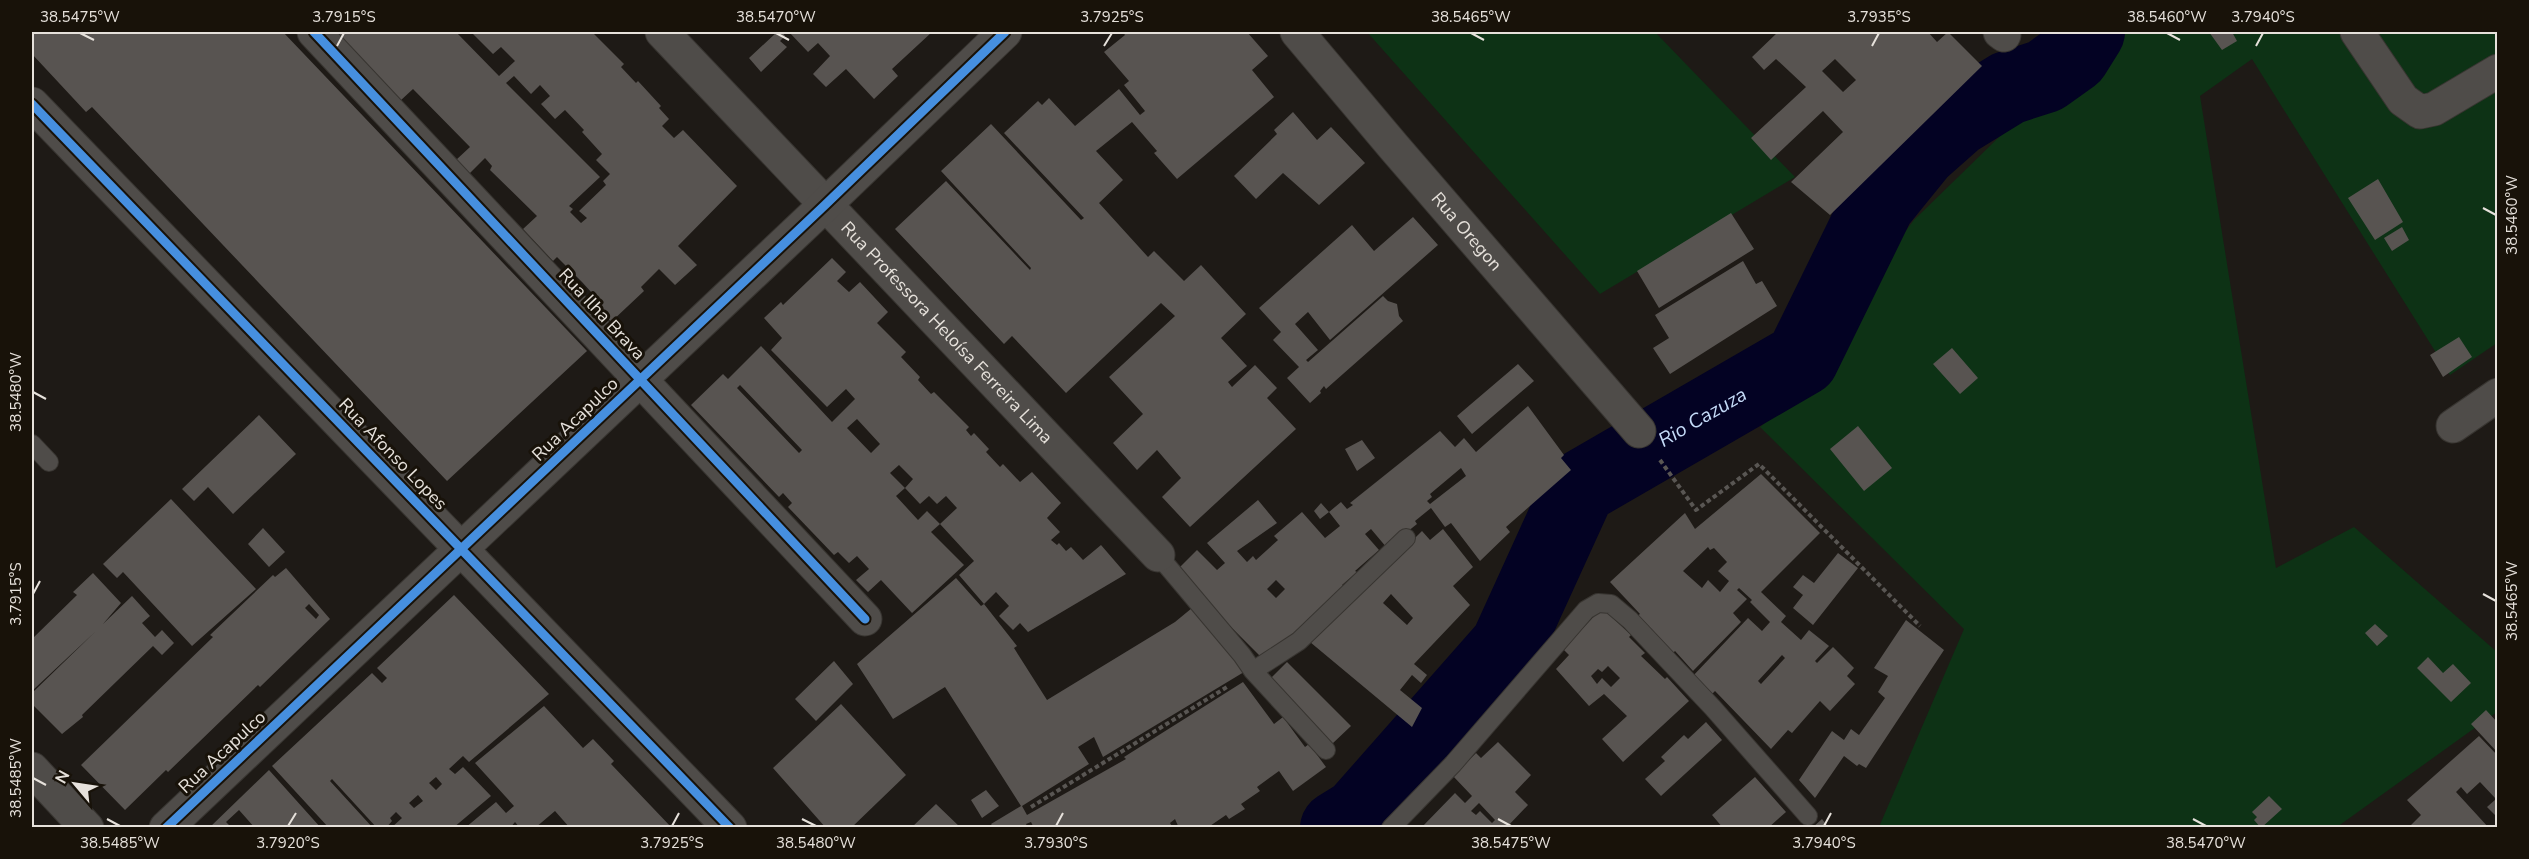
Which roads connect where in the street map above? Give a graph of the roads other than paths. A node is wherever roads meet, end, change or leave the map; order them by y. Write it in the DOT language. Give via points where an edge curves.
graph roads {
  1 [pos="314,32"];
  2 [pos="662,32"];
  3 [pos="1005,32"];
  4 [pos="1298,32"];
  5 [pos="2357,32"];
  6 [pos="2498,71"];
  7 [pos="32,104"];
  8 [pos="825,205"];
  9 [pos="641,379"];
  10 [pos="2498,395"];
  11 [pos="2453,426"];
  12 [pos="1639,431"];
  13 [pos="32,444"];
  14 [pos="50,462"];
  15 [pos="1406,538"];
  16 [pos="462,548"];
  17 [pos="1158,555"];
  18 [pos="865,619"];
  19 [pos="1253,671"];
  20 [pos="1326,750"];
  21 [pos="32,769"];
  22 [pos="1808,816"];
  23 [pos="87,828"];
  24 [pos="165,828"];
  25 [pos="730,828"];
  26 [pos="1391,828"];
  1 -- 9 [label="street, Rua Ilha Brava"];
  2 -- 8 [label="street, Rua Professora Heloísa Ferreira Lima"];
  3 -- 8 [label="street, Rua Acapulco"];
  4 -- 12 [label="street, Rua Oregon"];
  5 -- 6 [label="street" via="2403,100 2420,112 2434,109"];
  7 -- 16 [label="street, Rua Afonso Lopes"];
  8 -- 9 [label="street, Rua Acapulco"];
  8 -- 17 [label="street, Rua Professora Heloísa Ferreira Lima"];
  9 -- 16 [label="street, Rua Acapulco"];
  9 -- 18 [label="street, Rua Ilha Brava"];
  10 -- 11 [label="street"];
  13 -- 14 [label="lane"];
  15 -- 19 [label="lane" via="1299,641"];
  16 -- 24 [label="street, Rua Acapulco"];
  16 -- 25 [label="street, Rua Afonso Lopes"];
  17 -- 19 [label="lane"];
  19 -- 20 [label="lane"];
  21 -- 23 [label="street"];
  22 -- 26 [label="lane" via="1630,620 1611,604 1598,603 1586,610 1453,764"];
}
